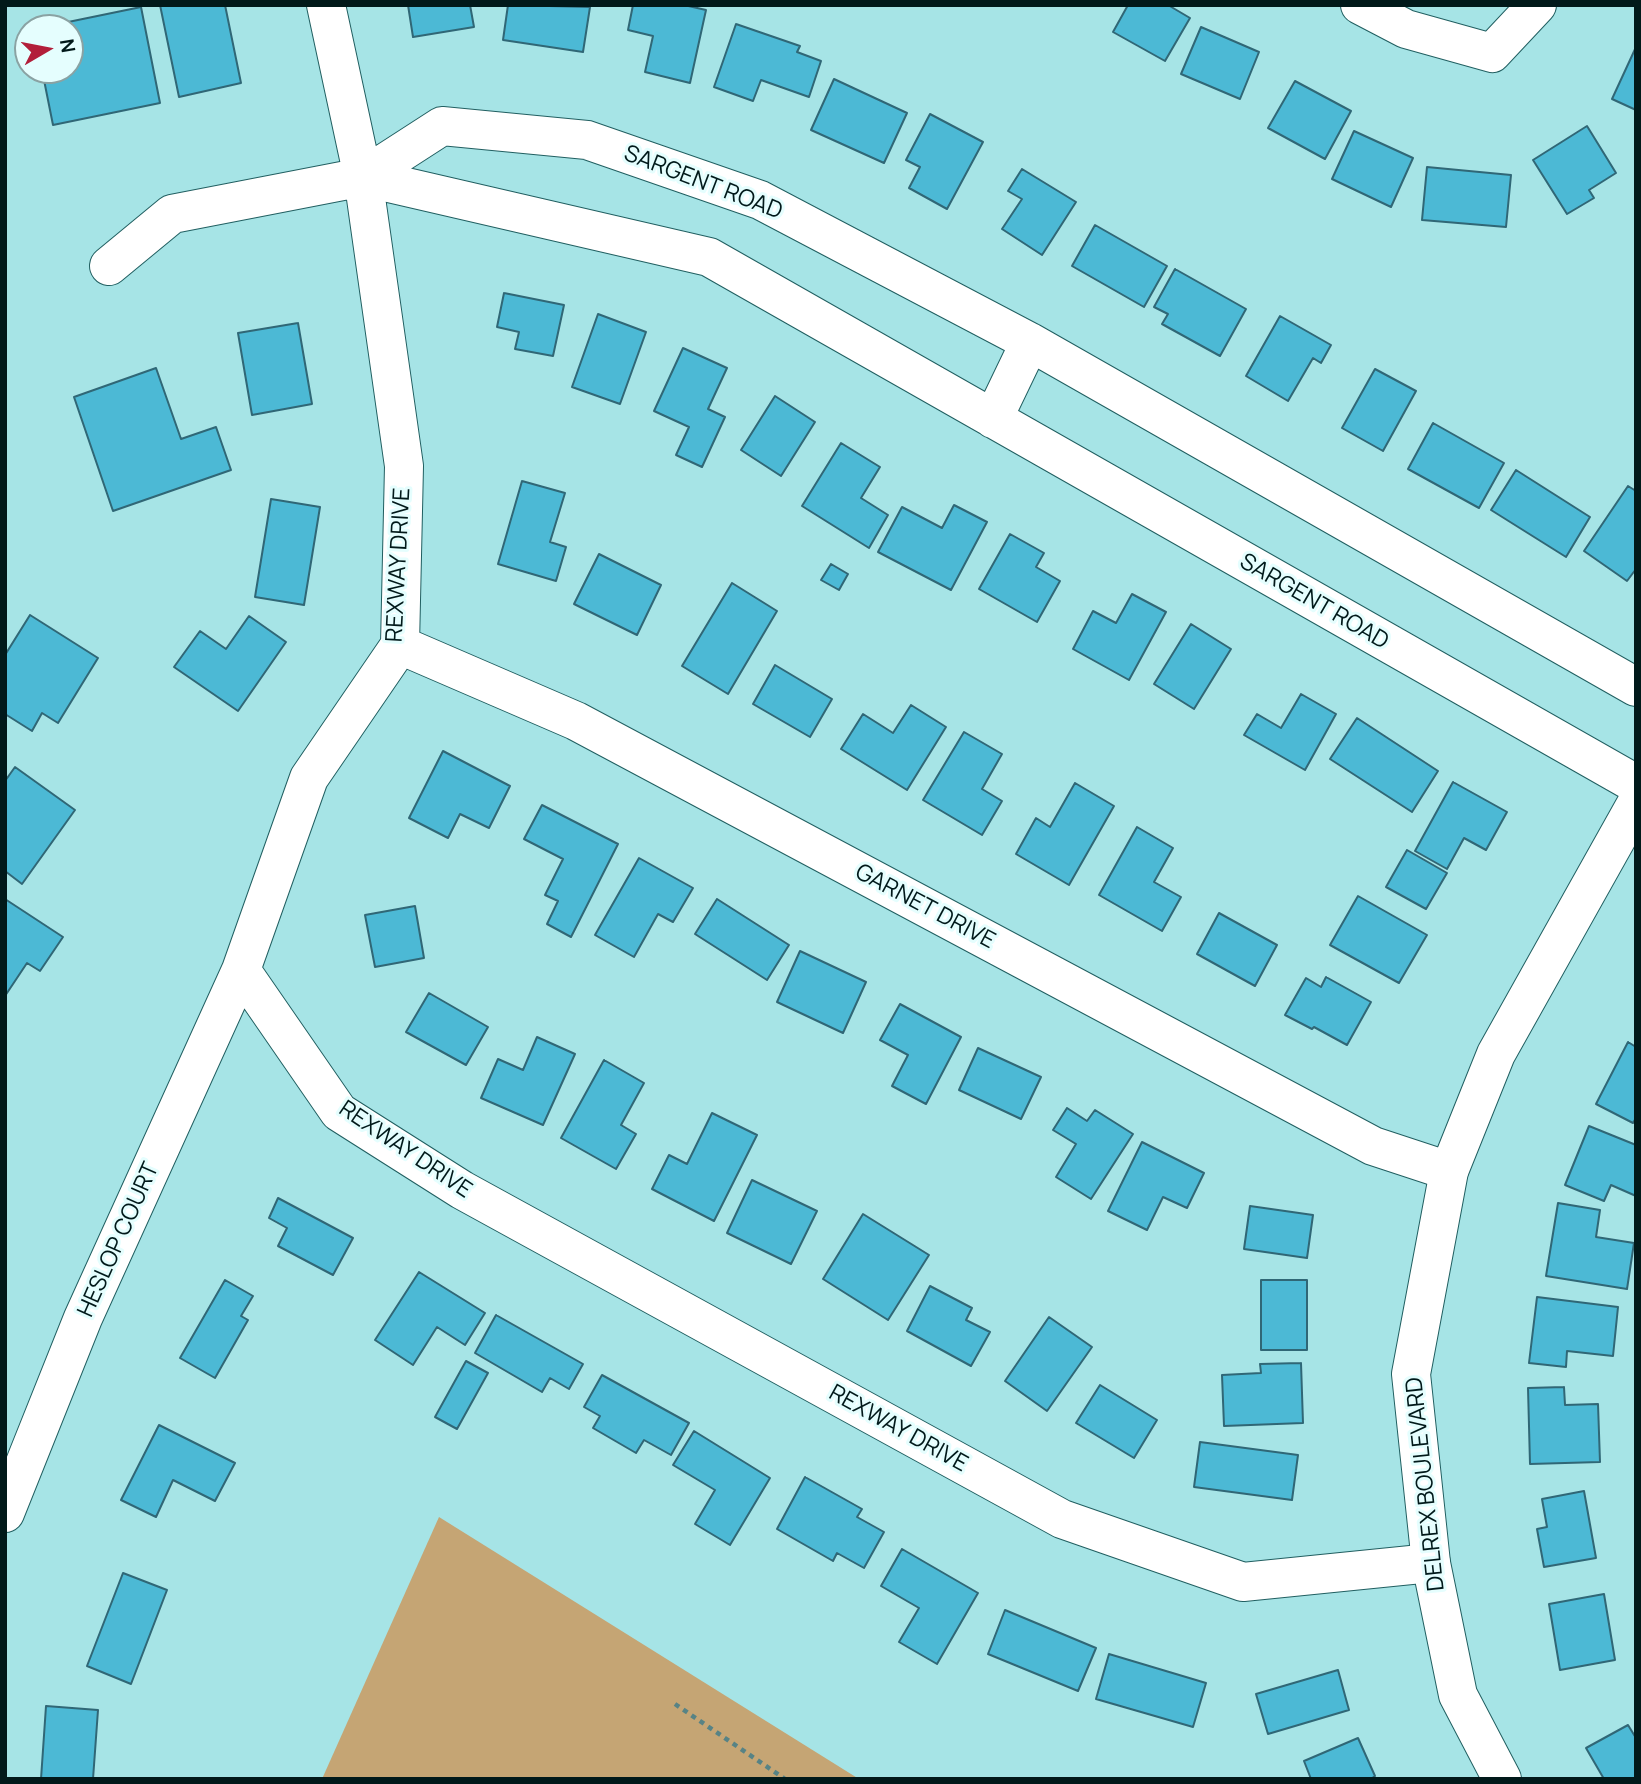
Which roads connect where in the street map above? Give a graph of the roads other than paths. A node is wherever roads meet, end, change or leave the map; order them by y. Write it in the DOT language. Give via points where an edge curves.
graph roads {
  1 [pos="326,5"];
  2 [pos="1360,5"];
  3 [pos="1537,5"];
  4 [pos="363,177"];
  5 [pos="109,266"];
  6 [pos="1030,342"];
  7 [pos="993,419"];
  8 [pos="400,645"];
  9 [pos="1636,687"];
  10 [pos="1636,784"];
  11 [pos="1636,804"];
  12 [pos="241,970"];
  13 [pos="1449,1171"];
  14 [pos="5,1513"];
  15 [pos="1431,1563"];
  16 [pos="1502,1779"];
  1 -- 4 [label="street, REXWAY DRIVE"];
  2 -- 3 [label="street" via="1406,29 1492,53"];
  4 -- 5 [label="street, SARGENT ROAD" via="172,214"];
  4 -- 6 [label="street, SARGENT ROAD" via="442,126 587,140 760,200"];
  4 -- 7 [label="street, SARGENT ROAD" via="709,257"];
  4 -- 8 [label="street, REXWAY DRIVE" via="404,466"];
  6 -- 7 [label="street"];
  6 -- 9 [label="street, SARGENT ROAD"];
  7 -- 10 [label="street, SARGENT ROAD"];
  8 -- 12 [label="street, REXWAY DRIVE" via="309,778"];
  8 -- 13 [label="street, GARNET DRIVE" via="576,721 1373,1146"];
  11 -- 13 [label="street, DELREX BOULEVARD" via="1496,1054"];
  12 -- 14 [label="street, HESLOP COURT" via="83,1318"];
  12 -- 15 [label="street, REXWAY DRIVE" via="339,1112 474,1196 1062,1519 1243,1582"];
  13 -- 15 [label="street, DELREX BOULEVARD" via="1411,1374"];
  15 -- 16 [label="street, DELREX BOULEVARD" via="1458,1695"];
}
